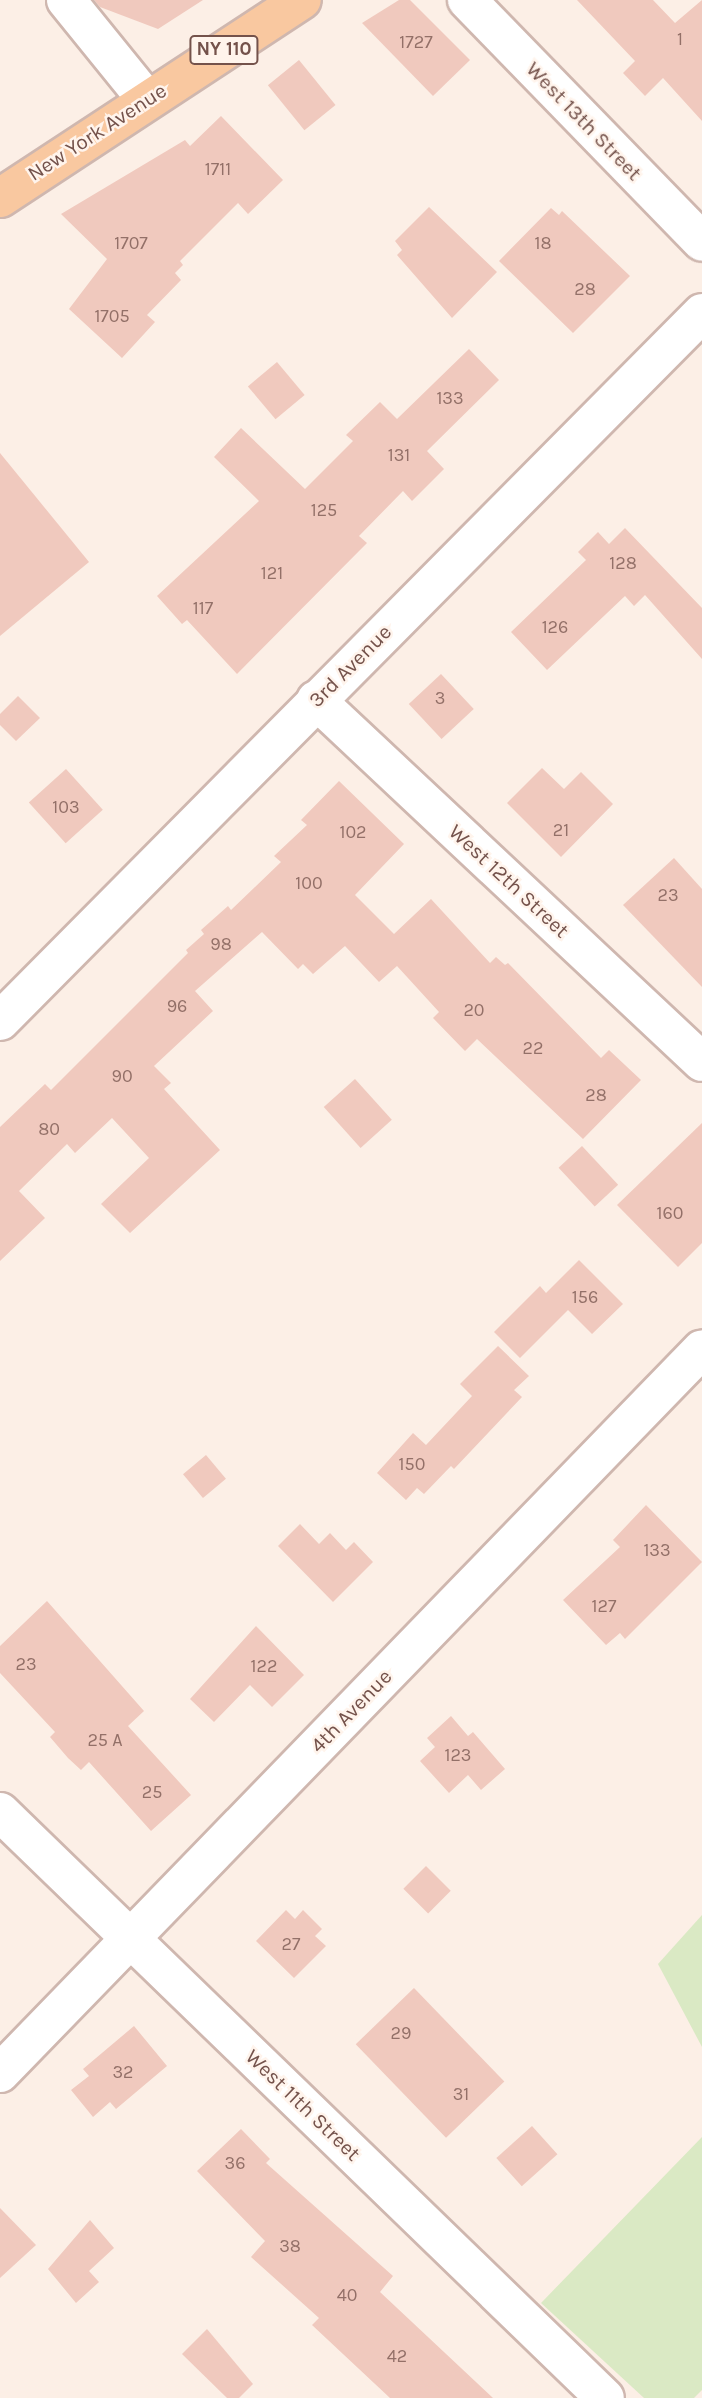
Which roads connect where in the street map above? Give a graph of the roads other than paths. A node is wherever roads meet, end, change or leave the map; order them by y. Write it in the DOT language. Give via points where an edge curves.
graph roads {
  1 [pos="66,0"];
  2 [pos="302,0"];
  3 [pos="467,0"];
  4 [pos="147,100"];
  5 [pos="0,198"];
  6 [pos="702,242"];
  7 [pos="702,313"];
  8 [pos="316,700"];
  9 [pos="0,1021"];
  10 [pos="702,1062"];
  11 [pos="702,1349"];
  12 [pos="0,1812"];
  13 [pos="131,1938"];
  14 [pos="0,2073"];
  15 [pos="605,2398"];
  1 -- 4 [label="street"];
  2 -- 4 [label="main road, New York Avenue / NY 110"];
  3 -- 6 [label="street, West 13th Street"];
  4 -- 5 [label="main road, New York Avenue / NY 110"];
  7 -- 8 [label="street, 3rd Avenue"];
  8 -- 9 [label="street, 3rd Avenue"];
  8 -- 10 [label="street, West 12th Street"];
  11 -- 13 [label="street, 4th Avenue"];
  12 -- 13 [label="street, West 11th Street"];
  13 -- 14 [label="street, 4th Avenue"];
  13 -- 15 [label="street, West 11th Street"];
}
